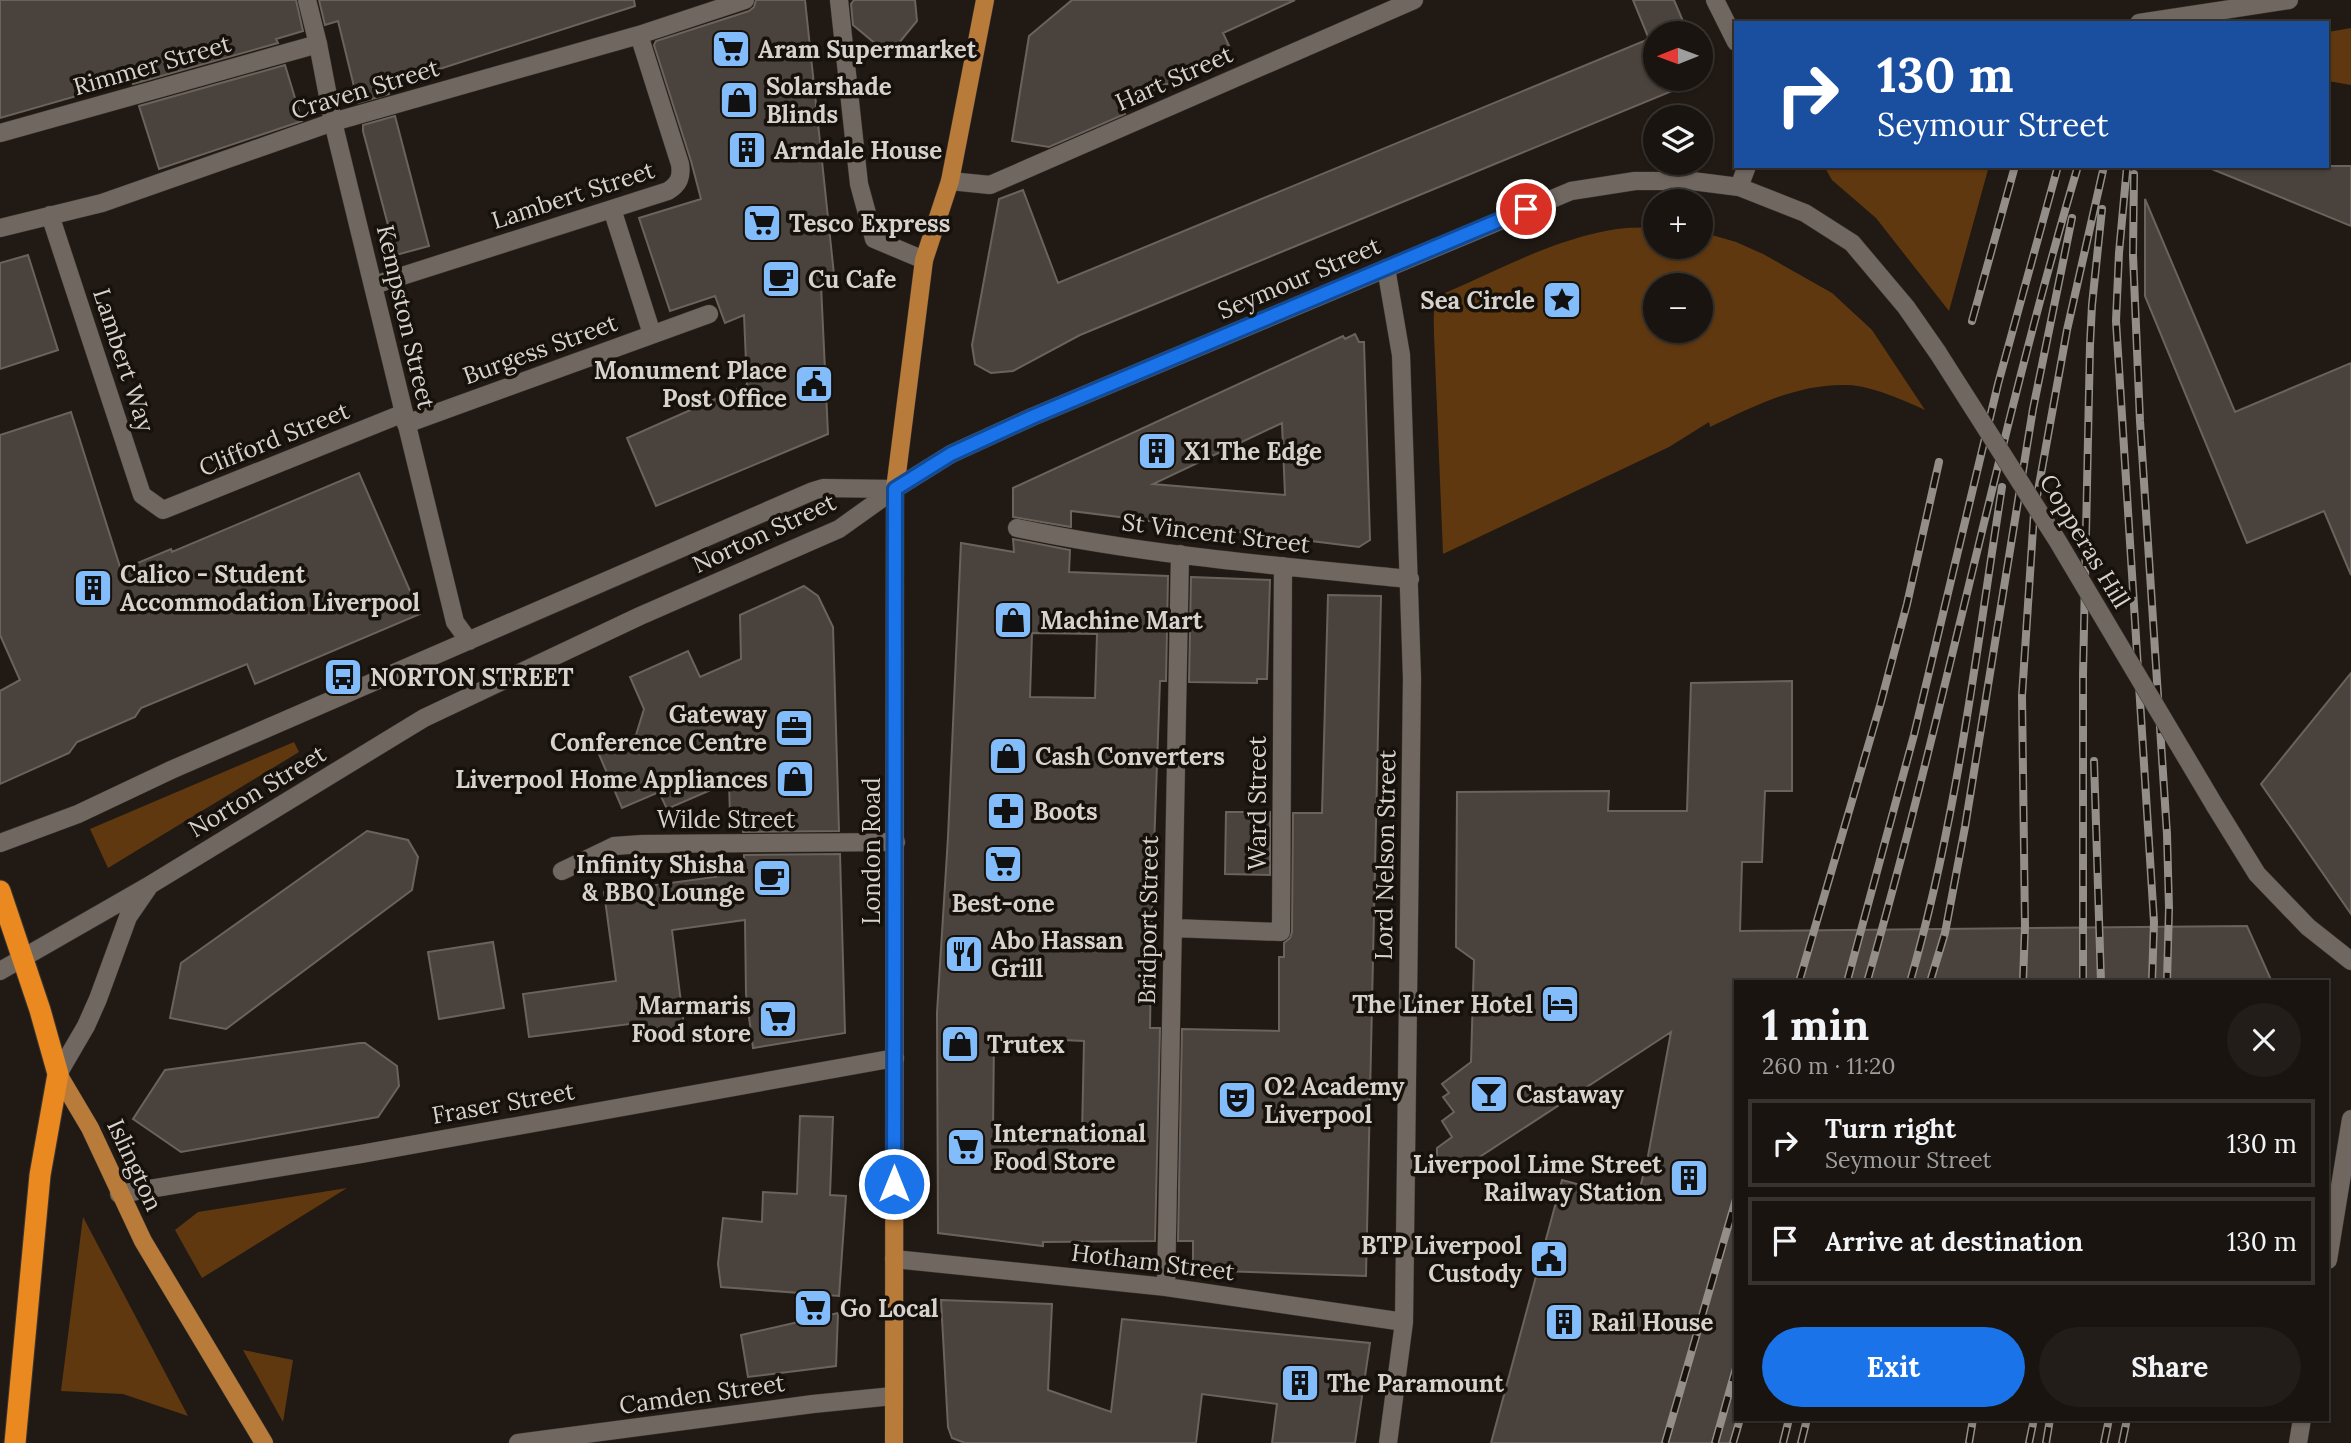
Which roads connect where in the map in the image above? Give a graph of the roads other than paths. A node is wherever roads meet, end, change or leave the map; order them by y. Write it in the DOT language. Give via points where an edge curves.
graph roads {
  1 [pos="307,0"];
  2 [pos="745,0"];
  3 [pos="839,0"];
  4 [pos="985,0"];
  5 [pos="1415,0"];
  6 [pos="1716,0"];
  7 [pos="2289,0"];
  8 [pos="2152,21"];
  9 [pos="645,33"];
  10 [pos="1734,38"];
  11 [pos="318,44"];
  12 [pos="333,122"];
  13 [pos="0,133"];
  14 [pos="1746,168"];
  15 [pos="950,181"];
  16 [pos="1740,187"];
  17 [pos="612,209"];
  18 [pos="50,215"];
  19 [pos="0,228"];
  20 [pos="924,260"];
  21 [pos="1387,268"];
  22 [pos="374,285"];
  23 [pos="709,314"];
  24 [pos="652,334"];
  25 [pos="405,418"];
  26 [pos="895,489"];
  27 [pos="163,510"];
  28 [pos="1017,528"];
  29 [pos="1180,554"];
  30 [pos="1283,566"];
  31 [pos="1410,579"];
  32 [pos="469,641"];
  33 [pos="896,842"];
  34 [pos="0,843"];
  35 [pos="562,871"];
  36 [pos="150,885"];
  37 [pos="0,891"];
  38 [pos="1173,928"];
  39 [pos="6,931"];
  40 [pos="22,960"];
  41 [pos="2351,961"];
  42 [pos="0,971"];
  43 [pos="895,1058"];
  44 [pos="58,1074"];
  45 [pos="2351,1119"];
  46 [pos="119,1194"];
  47 [pos="2329,1254"];
  48 [pos="894,1259"];
  49 [pos="1166,1287"];
  50 [pos="1404,1322"];
  51 [pos="893,1396"];
  52 [pos="2302,1421"];
  53 [pos="15,1443"];
  54 [pos="264,1443"];
  55 [pos="518,1443"];
  56 [pos="894,1443"];
  57 [pos="1388,1443"];
  58 [pos="2298,1443"];
  1 -- 11 [label="street, Kempston Street"];
  2 -- 9 [label="street, Craven Street"];
  3 -- 20 [label="street" via="859,184 874,239"];
  4 -- 15 [label="main road, London Road"];
  5 -- 15 [label="street, Hart Street" via="990,184"];
  6 -- 10 [label="street"];
  7 -- 8 [label="street"];
  9 -- 12 [label="street, Craven Street"];
  9 -- 17 [label="street, Lambert Street" via="682,172 668,191"];
  11 -- 12 [label="street, Kempston Street"];
  11 -- 13 [label="street, Rimmer Street"];
  12 -- 18 [label="street, Craven Street" via="102,203"];
  12 -- 22 [label="street, Kempston Street"];
  14 -- 16 [label="street"];
  15 -- 20 [label="main road, London Road"];
  16 -- 21 [label="street, Seymour Street" via="1676,180 1571,191"];
  16 -- 41 [label="street, Copperas Hill, bridge" via="1805,214 1852,243 1906,307 2057,540 2257,874 2308,927"];
  17 -- 22 [label="street, Lambert Street"];
  17 -- 24 [label="street, Burgess Street"];
  18 -- 19 [label="street, Craven Street"];
  18 -- 27 [label="street, Lambert Way" via="142,495"];
  20 -- 26 [label="main road, London Road"];
  21 -- 26 [label="street, Seymour Street" via="1021,422 951,454"];
  21 -- 31 [label="street, Lord Nelson Street" via="1401,355"];
  22 -- 25 [label="street, Kempston Street"];
  23 -- 24 [label="street, Burgess Street"];
  24 -- 25 [label="street, Burgess Street"];
  25 -- 27 [label="street, Clifford Street"];
  25 -- 32 [label="street, Kempston Street" via="455,622"];
  26 -- 32 [label="street, Norton Street" via="813,491"];
  26 -- 33 [label="main road, London Road"];
  26 -- 36 [label="street, Norton Street" via="839,529 640,616 424,719"];
  28 -- 29 [label="street, St Vincent Street"];
  29 -- 30 [label="street, St Vincent Street"];
  29 -- 38 [label="street, Bridport Street"];
  30 -- 31 [label="street, St Vincent Street"];
  30 -- 38 [label="street, Ward Street" via="1281,932"];
  31 -- 50 [label="street, Lord Nelson Street"];
  32 -- 34 [label="street, Norton Street" via="78,814"];
  33 -- 35 [label="street, Wilde Street" via="614,846"];
  33 -- 43 [label="main road, London Road"];
  36 -- 40 [label="street, Norton Street"];
  36 -- 44 [label="street" via="128,917 99,999"];
  37 -- 39 [label="highway, Islington"];
  38 -- 49 [label="street, Bridport Street"];
  39 -- 40 [label="highway, Islington"];
  40 -- 42 [label="street, Norton Street"];
  40 -- 44 [label="highway, Islington"];
  43 -- 46 [label="street, Fraser Street"];
  43 -- 48 [label="main road, London Road"];
  44 -- 46 [label="main road, Islington" via="90,1128"];
  44 -- 53 [label="highway" via="40,1175"];
  45 -- 47 [label="street"];
  46 -- 54 [label="main road, Islington"];
  48 -- 49 [label="street, Hotham Street"];
  48 -- 51 [label="main road, London Road"];
  49 -- 50 [label="street, Hotham Street"];
  50 -- 57 [label="street, Lord Nelson Street"];
  51 -- 55 [label="street, Camden Street"];
  51 -- 56 [label="main road, London Road"];
  52 -- 58 [label="street"];
}
